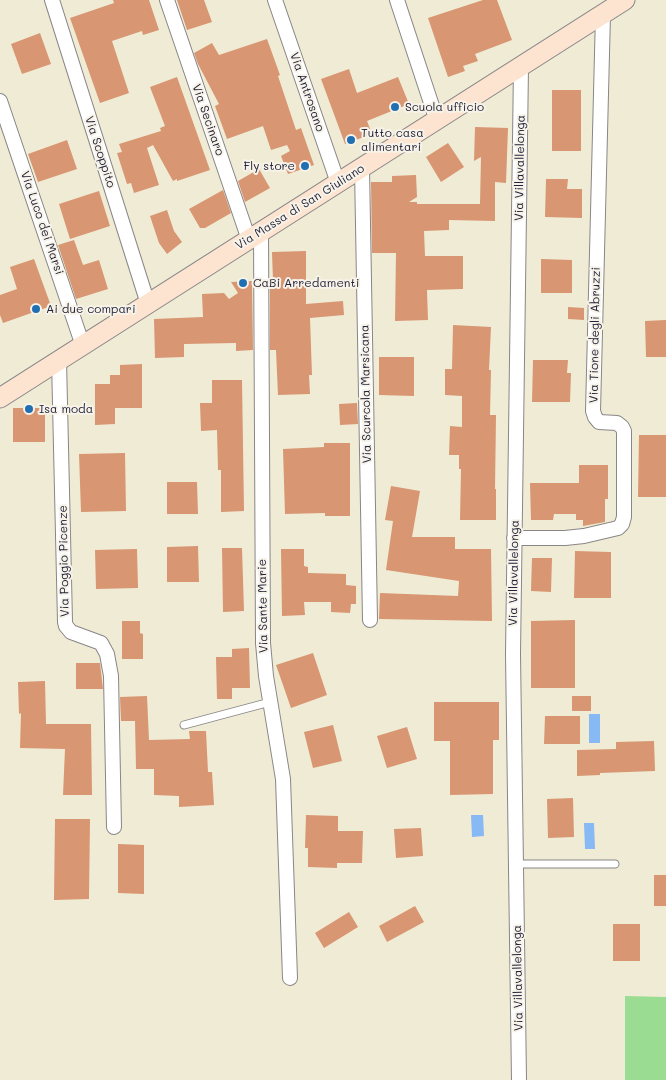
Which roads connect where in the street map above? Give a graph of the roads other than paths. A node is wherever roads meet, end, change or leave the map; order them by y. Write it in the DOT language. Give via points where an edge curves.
graph roads {
  1 [pos="52,0"];
  2 [pos="168,0"];
  3 [pos="275,0"];
  4 [pos="397,0"];
  5 [pos="626,0"];
  6 [pos="603,14"];
  7 [pos="521,66"];
  8 [pos="0,101"];
  9 [pos="437,121"];
  10 [pos="362,168"];
  11 [pos="338,183"];
  12 [pos="255,236"];
  13 [pos="148,304"];
  14 [pos="83,346"];
  15 [pos="60,360"];
  16 [pos="0,398"];
  17 [pos="514,538"];
  18 [pos="370,620"];
  19 [pos="270,702"];
  20 [pos="184,725"];
  21 [pos="114,827"];
  22 [pos="516,864"];
  23 [pos="615,864"];
  24 [pos="290,978"];
  25 [pos="519,1080"];
  1 -- 13 [label="street, Via Scoppito"];
  2 -- 12 [label="street, Via Secinaro"];
  3 -- 11 [label="street, Via Antrosano"];
  4 -- 9 [label="street"];
  5 -- 6 [label="street, Via Massa di San Giuliano"];
  6 -- 7 [label="street, Via Massa di San Giuliano"];
  6 -- 17 [label="street, Via Tione degli Abruzzi" via="593,411 598,422 617,423 624,431 624,517 616,529 584,536"];
  7 -- 9 [label="street, Via Massa di San Giuliano"];
  7 -- 17 [label="street, Via Villavallelonga"];
  8 -- 14 [label="street, Via Luco dei Marsi"];
  9 -- 10 [label="street, Via Massa di San Giuliano"];
  10 -- 11 [label="street, Via Massa di San Giuliano"];
  10 -- 18 [label="street, Via Scurcola Marsicana"];
  11 -- 12 [label="street, Via Massa di San Giuliano"];
  12 -- 13 [label="street, Via Massa di San Giuliano"];
  12 -- 19 [label="street, Via Sante Marie" via="263,643"];
  13 -- 14 [label="street, Via Massa di San Giuliano"];
  14 -- 15 [label="street, Via Massa di San Giuliano"];
  15 -- 16 [label="street, Via Massa di San Giuliano"];
  15 -- 21 [label="street, Via Poggio Picenze" via="65,622 71,632 101,643 107,654 111,676"];
  17 -- 22 [label="street, Via Villavallelonga"];
  19 -- 20 [label="lane"];
  19 -- 24 [label="street, Via Sante Marie" via="283,779"];
  22 -- 23 [label="lane"];
  22 -- 25 [label="street, Via Villavallelonga"];
}
